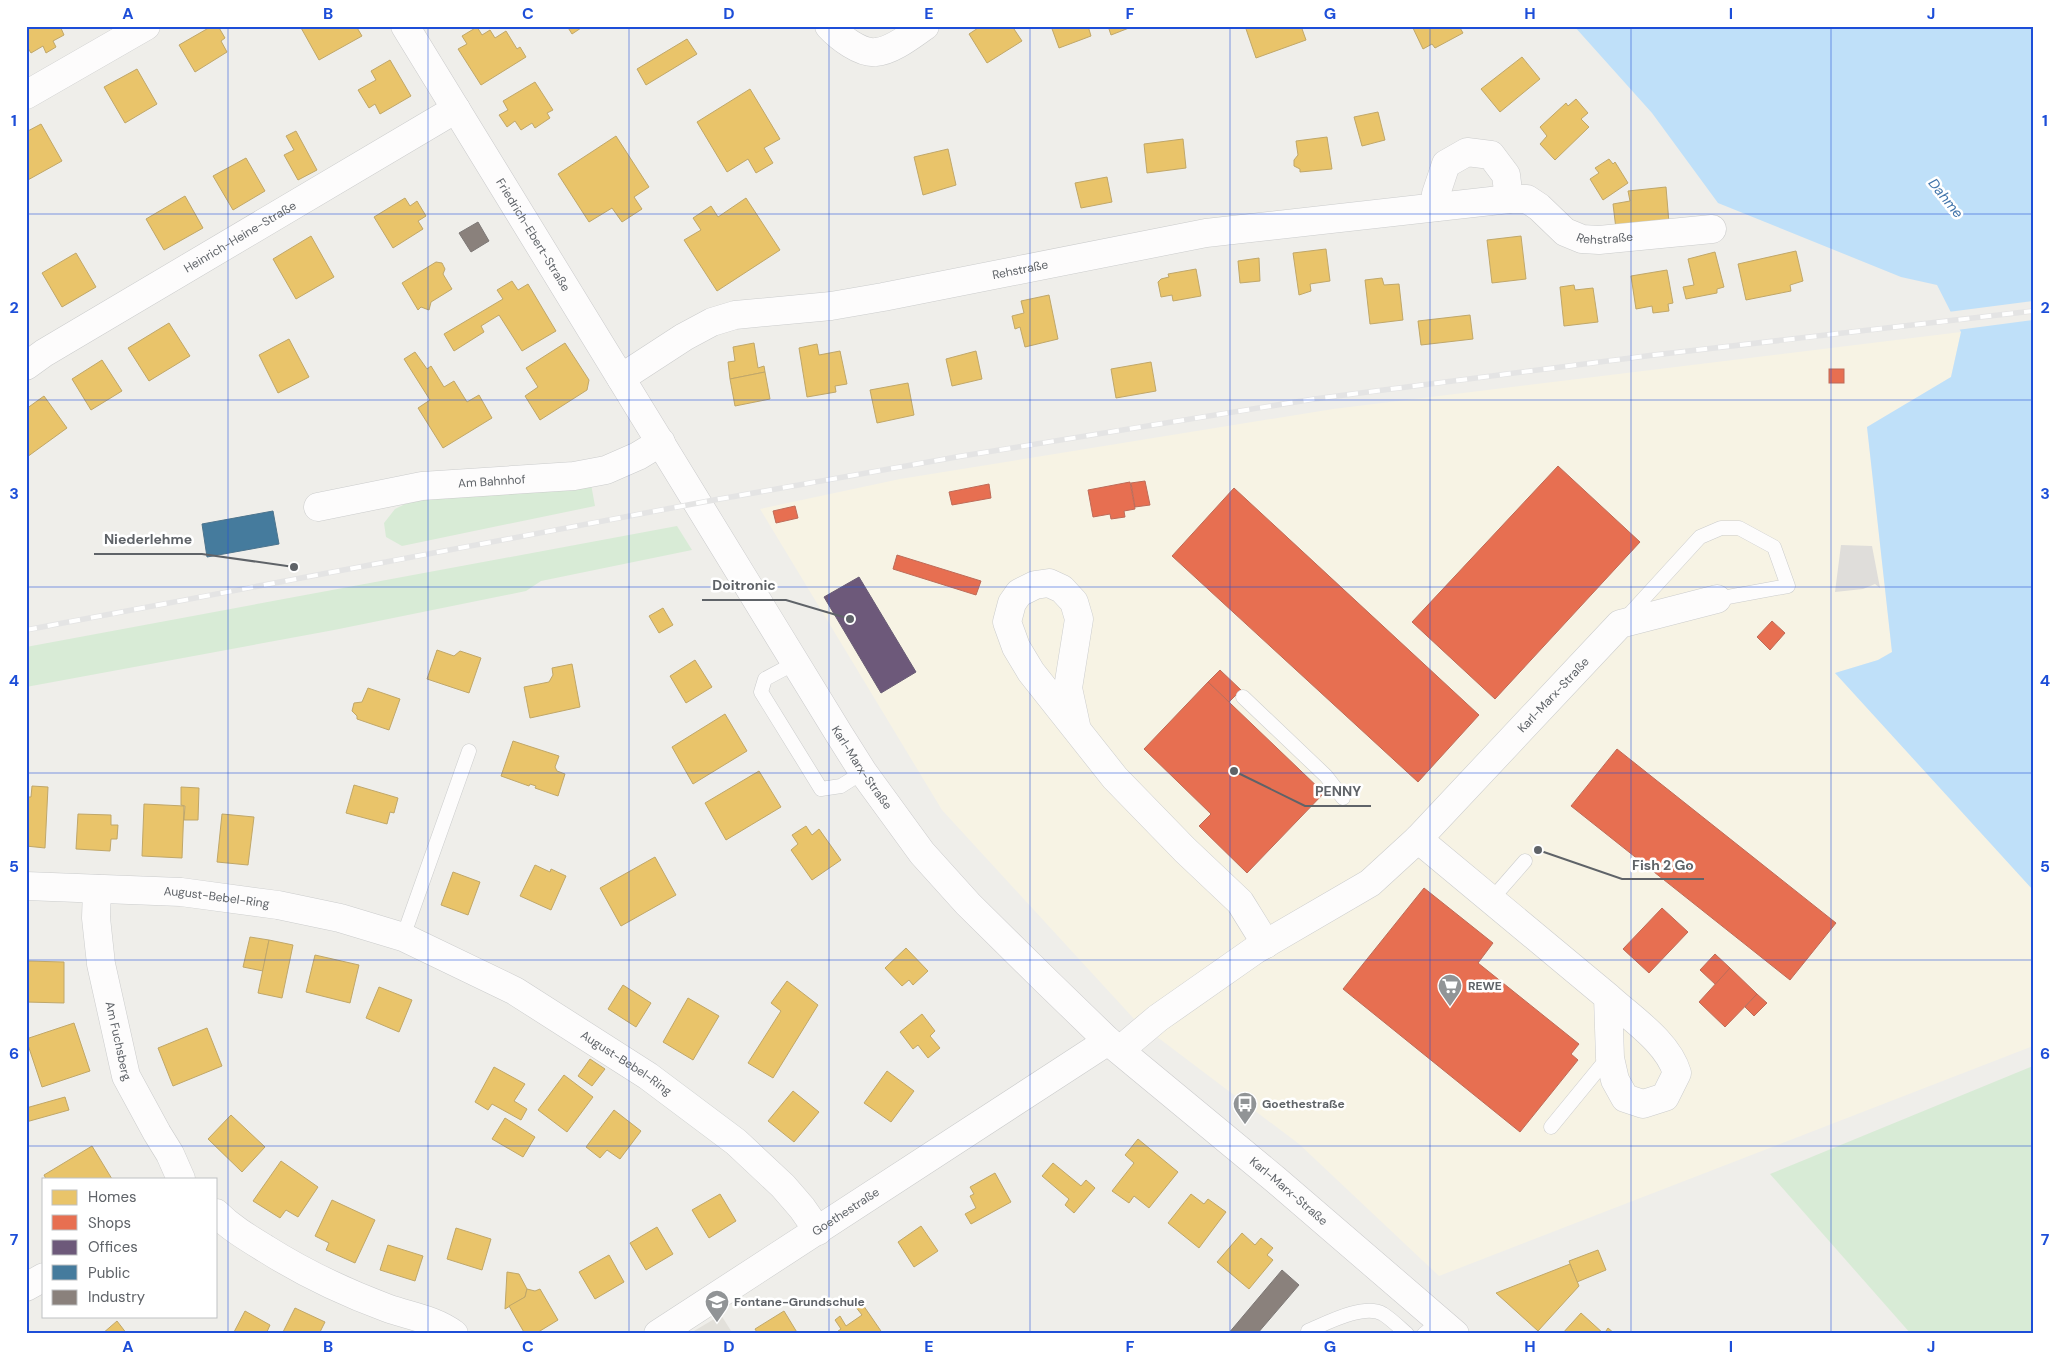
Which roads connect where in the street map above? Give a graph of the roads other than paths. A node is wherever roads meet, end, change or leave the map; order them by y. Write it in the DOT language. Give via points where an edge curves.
graph roads {
  1 [pos="146,26"];
  2 [pos="829,26"];
  3 [pos="925,26"];
  4 [pos="413,29"];
  5 [pos="26,95"];
  6 [pos="456,109"];
  7 [pos="1509,199"];
  8 [pos="1436,207"];
  9 [pos="1712,229"];
  10 [pos="26,366"];
  11 [pos="621,378"];
  12 [pos="661,442"];
  13 [pos="318,507"];
  14 [pos="1718,599"];
  15 [pos="1620,624"];
  16 [pos="795,663"];
  17 [pos="1243,697"];
  18 [pos="1077,730"];
  19 [pos="469,751"];
  20 [pos="863,772"];
  21 [pos="1342,798"];
  22 [pos="1418,839"];
  23 [pos="1525,861"];
  24 [pos="26,886"];
  25 [pos="97,889"];
  26 [pos="1491,900"];
  27 [pos="402,937"];
  28 [pos="1266,944"];
  29 [pos="1608,997"];
  30 [pos="1114,1045"];
  31 [pos="1610,1055"];
  32 [pos="1551,1126"];
  33 [pos="179,1178"];
  34 [pos="218,1215"];
  35 [pos="818,1231"];
  36 [pos="42,1278"];
  37 [pos="26,1287"];
  38 [pos="1440,1329"];
  39 [pos="1308,1331"];
  40 [pos="454,1334"];
  41 [pos="658,1334"];
  42 [pos="1407,1334"];
  1 -- 5 [label="street"];
  2 -- 3 [label="street" via="853,46 876,53 899,44"];
  4 -- 6 [label="street, Friedrich-Ebert-Straße"];
  6 -- 10 [label="street, Heinrich-Heine-Straße"];
  6 -- 11 [label="street, Friedrich-Ebert-Straße"];
  7 -- 8 [label="street, Rehstraße"];
  7 -- 8 [label="street" via="1506,175 1490,155 1467,152 1446,164 1436,194"];
  7 -- 9 [label="street, Rehstraße" via="1527,199 1564,232 1582,239"];
  8 -- 11 [label="street, Rehstraße" via="1206,233 832,306 735,314 684,337"];
  11 -- 12 [label="street, Friedrich-Ebert-Straße"];
  12 -- 13 [label="street, Am Bahnhof" via="606,470 574,476 422,486"];
  12 -- 16 [label="street, Karl-Marx-Straße"];
  14 -- 15 [label="street"];
  14 -- 15 [label="lane" via="1788,586 1774,547 1739,528 1721,528 1700,537"];
  15 -- 22 [label="street, Karl-Marx-Straße"];
  16 -- 20 [label="street, Karl-Marx-Straße"];
  16 -- 20 [label="lane" via="765,679 761,692 786,733 821,789 842,786"];
  17 -- 21 [label="lane" via="1326,776"];
  18 -- 18 [label="street" via="1068,688 1079,619 1074,602 1062,589 1049,583 1035,585 1019,593 1012,603 1007,622 1016,647 1031,672"];
  18 -- 28 [label="street" via="1115,778 1240,902"];
  19 -- 27 [label="lane"];
  20 -- 30 [label="street, Karl-Marx-Straße" via="922,853 968,904"];
  22 -- 26 [label="street"];
  22 -- 28 [label="street, Karl-Marx-Straße" via="1370,883"];
  23 -- 26 [label="lane"];
  24 -- 25 [label="street, August-Bebel-Ring"];
  25 -- 27 [label="street, August-Bebel-Ring" via="181,892 278,905 340,918"];
  25 -- 33 [label="street, Am Fuchsberg" via="96,918 101,964 126,1076 170,1154"];
  26 -- 29 [label="street"];
  27 -- 35 [label="street, August-Bebel-Ring" via="515,991 648,1076 736,1142 783,1186"];
  28 -- 30 [label="street, Karl-Marx-Straße"];
  29 -- 31 [label="street"];
  29 -- 31 [label="street" via="1666,1050 1677,1073 1665,1097 1643,1104 1625,1098 1615,1080"];
  30 -- 35 [label="street, Goethestraße"];
  30 -- 38 [label="street, Karl-Marx-Straße" via="1276,1180"];
  31 -- 32 [label="lane"];
  34 -- 40 [label="street" via="231,1228 288,1263 337,1288 389,1309 443,1325"];
  35 -- 41 [label="street, Goethestraße"];
  36 -- 37 [label="street"];
  39 -- 42 [label="lane" via="1369,1310 1382,1313"];
}
